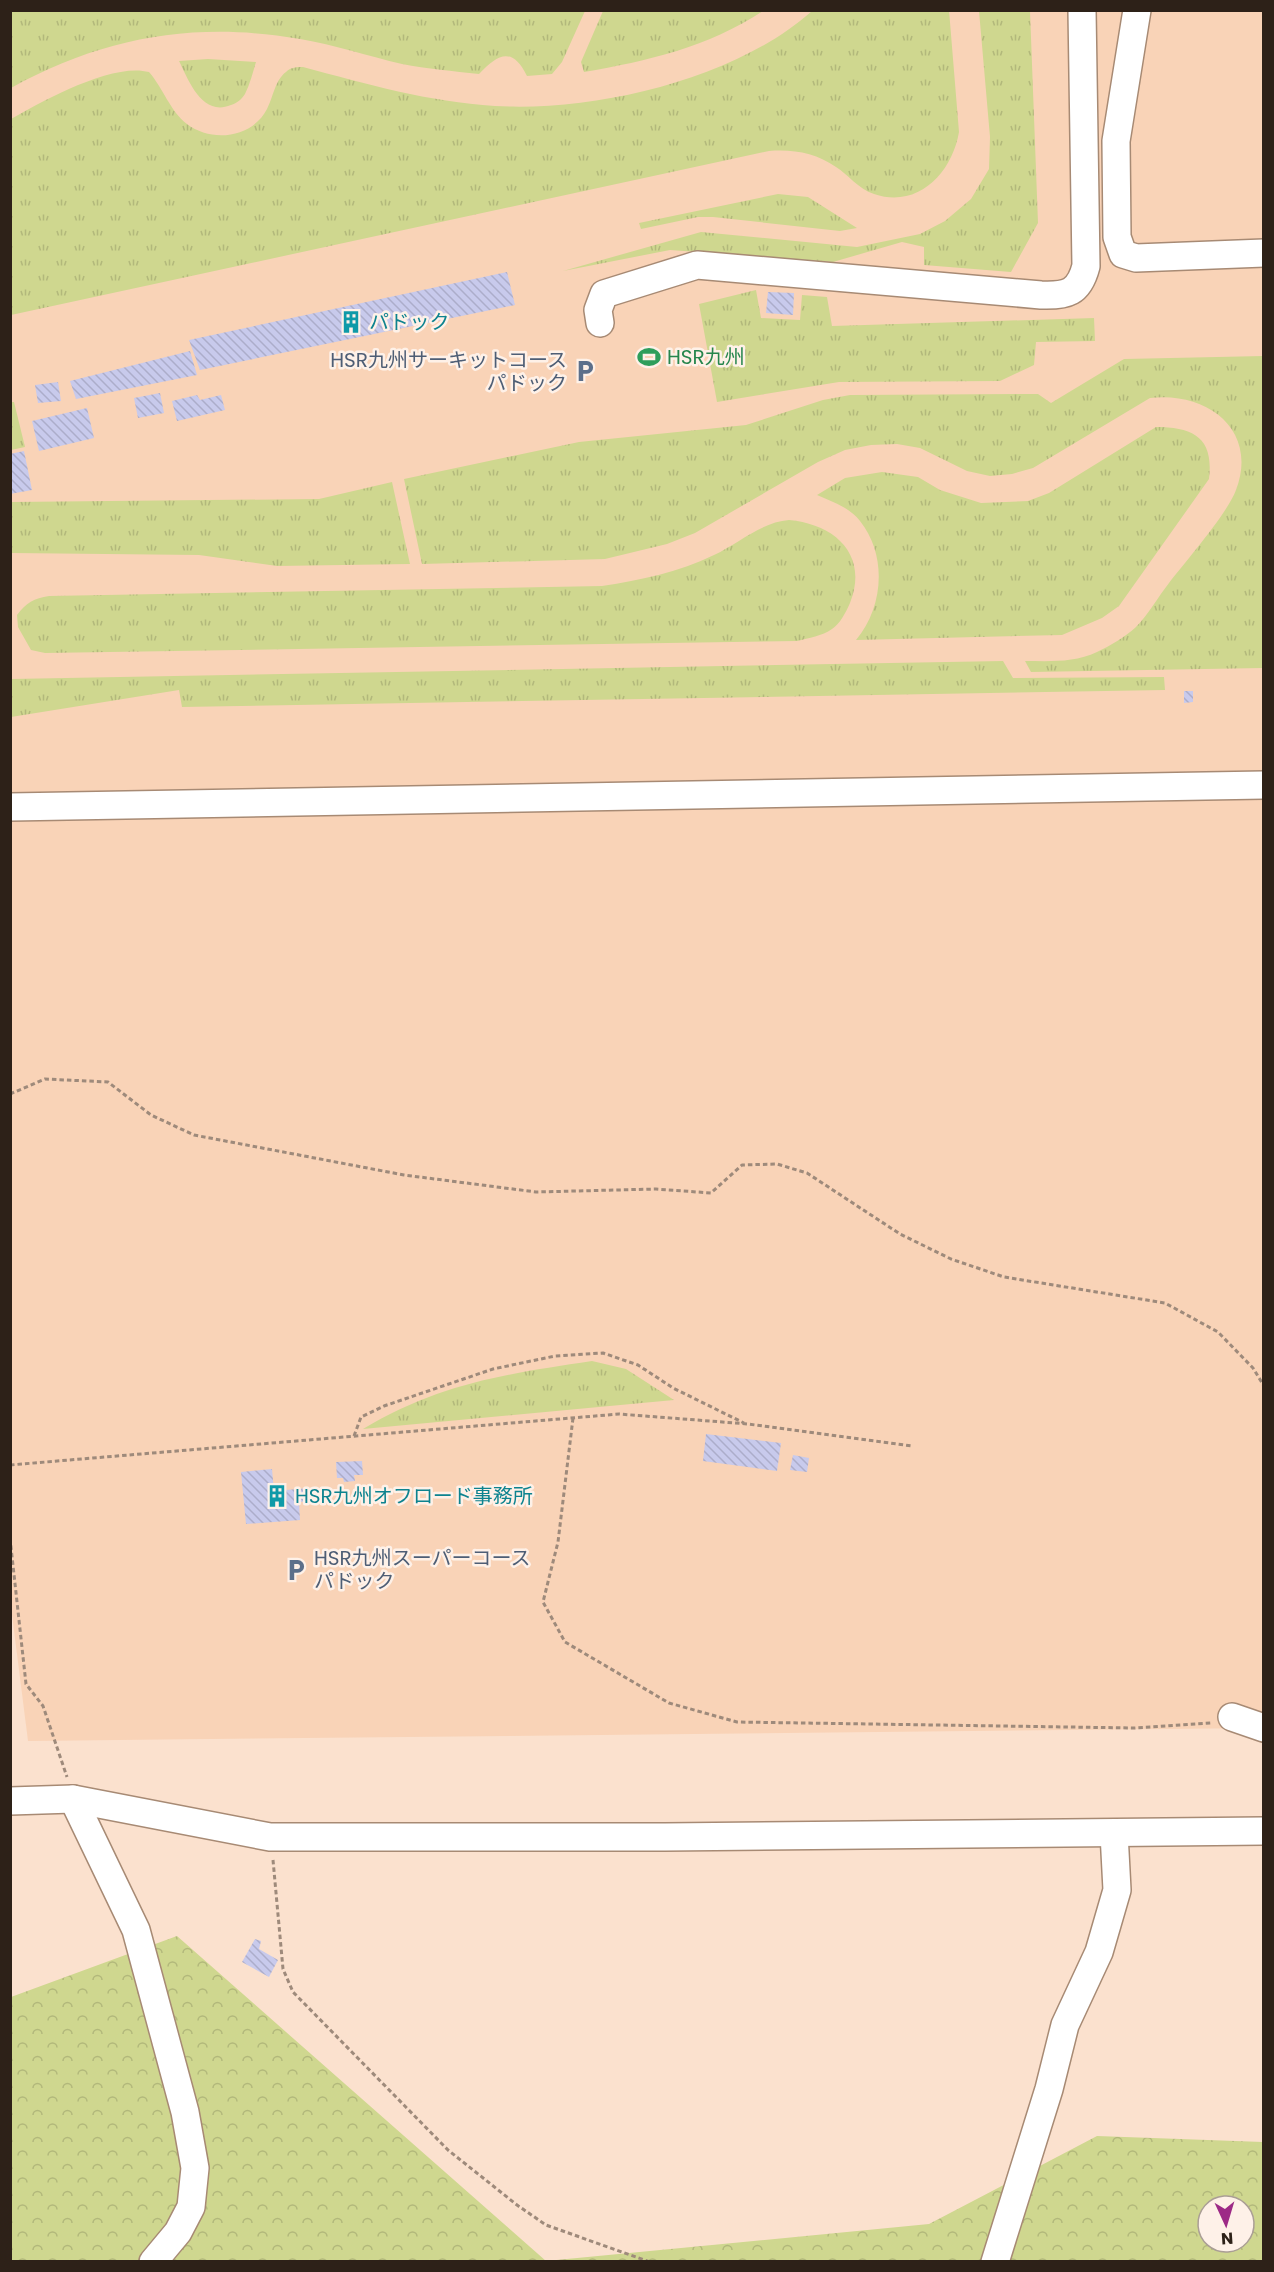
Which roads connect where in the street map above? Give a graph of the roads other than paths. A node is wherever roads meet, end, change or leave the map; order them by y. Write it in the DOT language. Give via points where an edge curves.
graph roads {
  1 [pos="1082,10"];
  2 [pos="1137,10"];
  3 [pos="1263,253"];
  4 [pos="600,323"];
  5 [pos="1263,785"];
  6 [pos="10,807"];
  7 [pos="1232,1716"];
  8 [pos="1263,1728"];
  9 [pos="73,1799"];
  10 [pos="10,1801"];
  11 [pos="1263,1831"];
  12 [pos="1114,1833"];
  13 [pos="153,2262"];
  14 [pos="995,2262"];
  1 -- 4 [label="street" via="1086,266 1073,291 1041,295 697,265 604,294 598,310"];
  2 -- 3 [label="street" via="1116,141 1117,237 1124,254 1136,258"];
  5 -- 6 [label="street"];
  7 -- 8 [label="street"];
  9 -- 10 [label="street"];
  9 -- 12 [label="street" via="270,1837"];
  9 -- 13 [label="street" via="136,1930 195,2168 191,2207 178,2232"];
  11 -- 12 [label="street"];
  12 -- 14 [label="street" via="1117,1890 1099,1952 1065,2025"];
}
